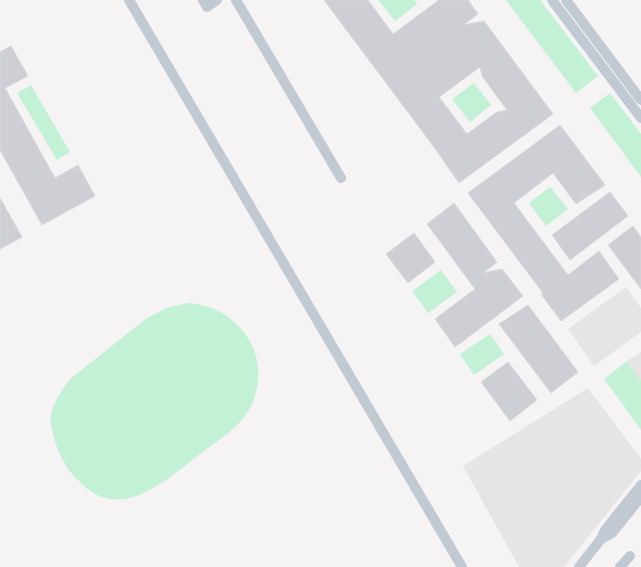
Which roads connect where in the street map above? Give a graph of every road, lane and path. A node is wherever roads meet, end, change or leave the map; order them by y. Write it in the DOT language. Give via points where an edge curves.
graph roads {
  1 [pos="130,0"];
  2 [pos="203,0"];
  3 [pos="217,0"];
  4 [pos="236,0"];
  5 [pos="552,0"];
  6 [pos="566,0"];
  7 [pos="641,100"];
  8 [pos="641,118"];
  9 [pos="341,178"];
  10 [pos="641,485"];
  11 [pos="641,497"];
  12 [pos="601,539"];
  13 [pos="630,556"];
  14 [pos="462,567"];
  15 [pos="580,567"];
  16 [pos="620,567"];
  1 -- 14 [label="street"];
  2 -- 3 [label="street" via="207,7"];
  4 -- 9 [label="street"];
  5 -- 8 [label="street"];
  6 -- 7 [label="street"];
  10 -- 12 [label="street" via="605,530"];
  11 -- 12 [label="street" via="612,533"];
  12 -- 15 [label="street"];
  13 -- 16 [label="street"];
}
